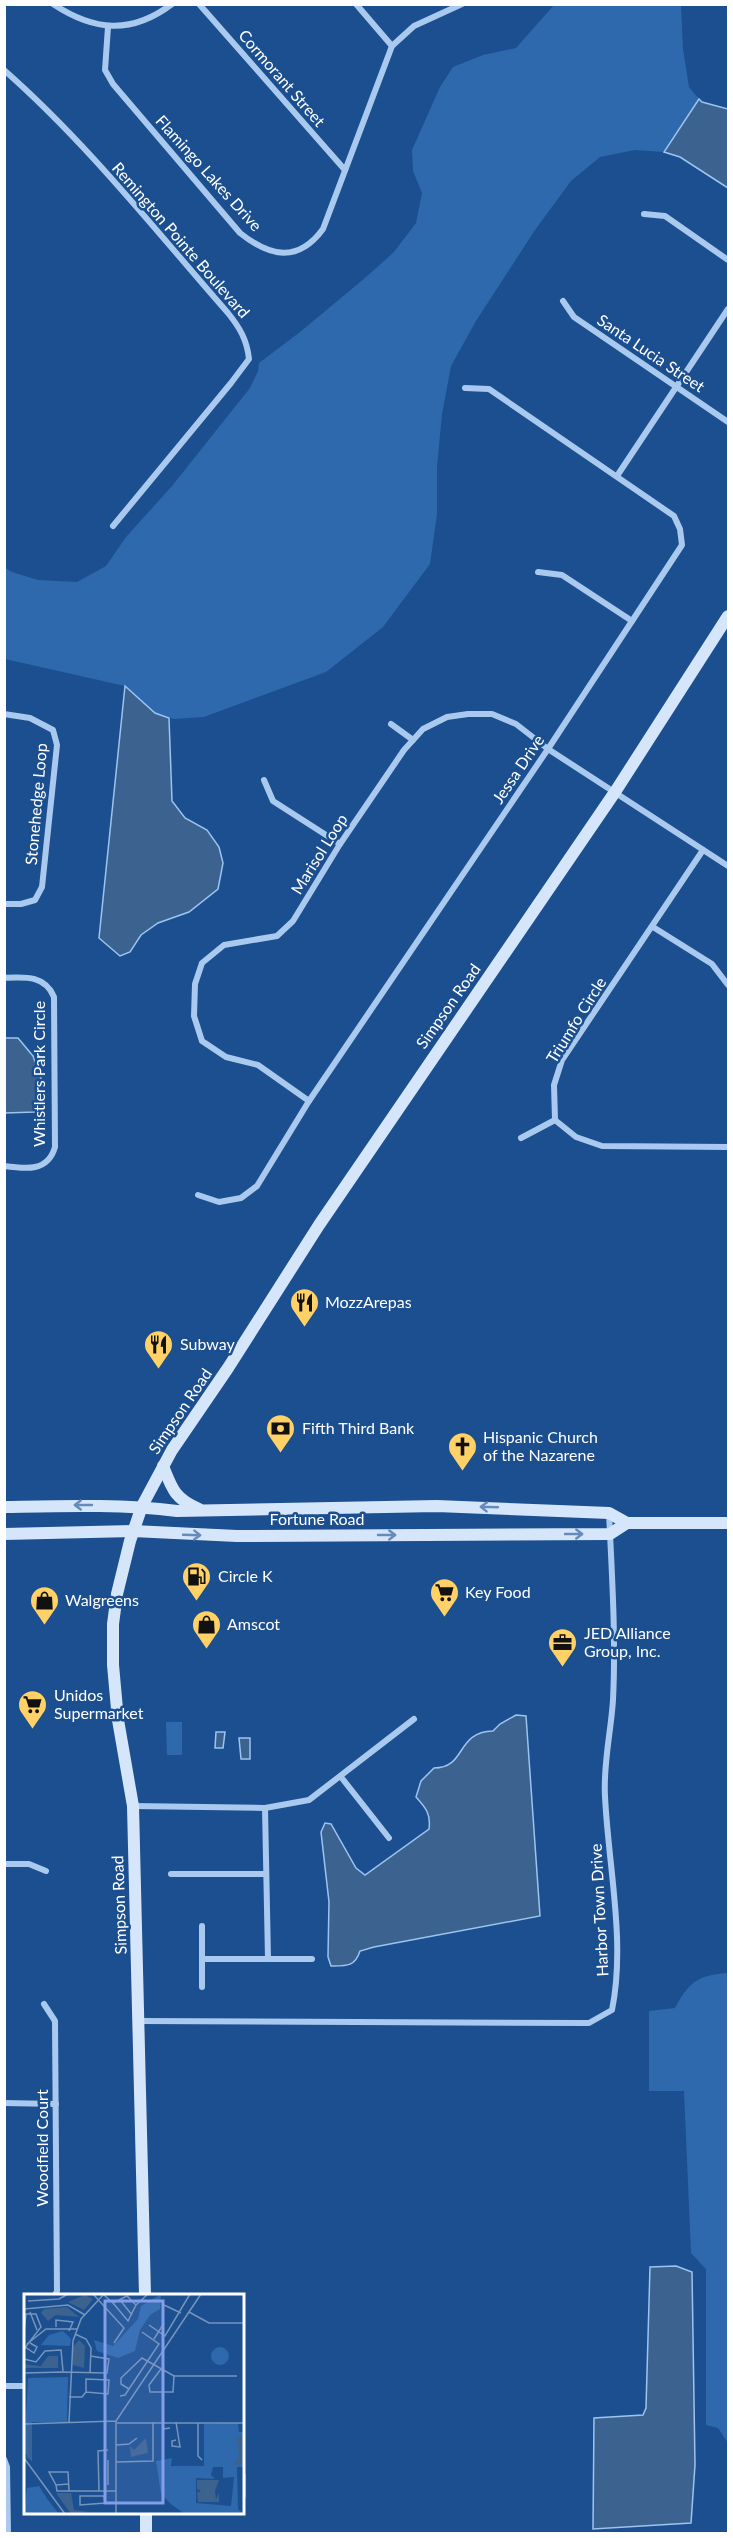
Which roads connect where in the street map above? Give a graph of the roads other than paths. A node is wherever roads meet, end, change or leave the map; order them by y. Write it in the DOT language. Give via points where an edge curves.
graph roads {
  1 [pos="53,4"];
  2 [pos="172,4"];
  3 [pos="199,4"];
  4 [pos="356,4"];
  5 [pos="462,4"];
  6 [pos="108,27"];
  7 [pos="392,46"];
  8 [pos="4,70"];
  9 [pos="345,170"];
  10 [pos="644,214"];
  11 [pos="729,260"];
  12 [pos="563,302"];
  13 [pos="729,309"];
  14 [pos="675,387"];
  15 [pos="465,388"];
  16 [pos="729,422"];
  17 [pos="617,476"];
  18 [pos="113,526"];
  19 [pos="538,572"];
  20 [pos="729,616"];
  21 [pos="632,621"];
  22 [pos="4,714"];
  23 [pos="391,724"];
  24 [pos="413,740"];
  25 [pos="548,749"];
  26 [pos="264,780"];
  27 [pos="615,792"];
  28 [pos="340,844"];
  29 [pos="703,850"];
  30 [pos="729,866"];
  31 [pos="4,904"];
  32 [pos="653,927"];
  33 [pos="4,978"];
  34 [pos="728,985"];
  35 [pos="309,1101"];
  36 [pos="555,1120"];
  37 [pos="520,1138"];
  38 [pos="729,1147"];
  39 [pos="4,1166"];
  40 [pos="198,1195"];
  41 [pos="164,1466"];
  42 [pos="142,1506"];
  43 [pos="4,1507"];
  44 [pos="203,1510"];
  45 [pos="609,1513"];
  46 [pos="627,1523"];
  47 [pos="729,1523"];
  48 [pos="133,1531"];
  49 [pos="4,1534"];
  50 [pos="610,1534"];
  51 [pos="414,1719"];
  52 [pos="340,1777"];
  53 [pos="133,1806"];
  54 [pos="265,1808"];
  55 [pos="389,1838"];
  56 [pos="4,1864"];
  57 [pos="46,1871"];
  58 [pos="171,1874"];
  59 [pos="267,1874"];
  60 [pos="202,1926"];
  61 [pos="202,1959"];
  62 [pos="268,1959"];
  63 [pos="312,1959"];
  64 [pos="202,1987"];
  65 [pos="44,2004"];
  66 [pos="139,2021"];
  67 [pos="4,2103"];
  68 [pos="56,2104"];
  69 [pos="56,2294"];
  70 [pos="145,2294"];
  71 [pos="4,2386"];
  72 [pos="24,2386"];
  73 [pos="4,2459"];
  74 [pos="146,2514"];
  75 [pos="8,2534"];
  76 [pos="146,2534"];
  1 -- 6 [label="street" via="72,17"];
  2 -- 6 [label="street" via="132,25"];
  3 -- 9 [label="street, Cormorant Street"];
  4 -- 7 [label="street"];
  5 -- 7 [label="street, Flamingo Lakes Drive" via="414,26"];
  6 -- 9 [label="street, Flamingo Lakes Drive" via="105,70 113,84 240,233 258,247 281,253 310,244 328,220"];
  7 -- 9 [label="street, Flamingo Lakes Drive"];
  8 -- 18 [label="street, Remington Pointe Boulevard" via="92,158 228,313 247,345 249,358 243,367"];
  10 -- 11 [label="street" via="665,216"];
  12 -- 14 [label="street, Santa Lucia Street" via="574,317"];
  13 -- 14 [label="street"];
  14 -- 16 [label="street, Santa Lucia Street"];
  14 -- 17 [label="street"];
  15 -- 17 [label="street, Jessa Drive" via="489,389"];
  17 -- 21 [label="street, Jessa Drive" via="674,516 682,545"];
  19 -- 21 [label="street" via="562,575"];
  20 -- 27 [label="main road, Simpson Road"];
  21 -- 25 [label="street, Jessa Drive"];
  22 -- 31 [label="street, Stonehedge Loop" via="30,718 53,730 57,745 42,887 35,900"];
  23 -- 24 [label="street"];
  24 -- 25 [label="street, Marisol Loop" via="423,729 447,717 492,714 516,724"];
  24 -- 28 [label="street, Marisol Loop"];
  25 -- 27 [label="street, Marisol Loop"];
  25 -- 35 [label="street, Jessa Drive"];
  26 -- 28 [label="street" via="273,801"];
  27 -- 29 [label="street, Marisol Loop"];
  27 -- 41 [label="main road, Simpson Road" via="319,1226"];
  28 -- 35 [label="street, Marisol Loop" via="293,921 277,936 224,945 201,963 195,984 194,1016 201,1041 226,1057 258,1065"];
  29 -- 30 [label="street, Marisol Loop"];
  29 -- 32 [label="street, Triumfo Circle"];
  32 -- 34 [label="street" via="712,964"];
  32 -- 36 [label="street, Triumfo Circle" via="562,1060 554,1085"];
  33 -- 39 [label="street, Whistlers Park Circle" via="37,979 48,986 54,997 55,1147 49,1159 37,1168"];
  35 -- 40 [label="street, Jessa Drive" via="257,1185 241,1198 219,1202"];
  36 -- 37 [label="street"];
  36 -- 38 [label="street" via="576,1137 602,1146"];
  41 -- 42 [label="main road, Simpson Road"];
  41 -- 44 [label="main road" via="175,1495"];
  42 -- 43 [label="main road, Fortune Road, one-way"];
  42 -- 44 [label="main road, Fortune Road"];
  42 -- 48 [label="main road, Simpson Road"];
  45 -- 44 [label="main road, Fortune Road, one-way" via="437,1506"];
  45 -- 46 [label="main road, Fortune Road"];
  45 -- 50 [label="street, Harbor Town Drive"];
  46 -- 47 [label="main road, Fortune Road"];
  46 -- 50 [label="main road"];
  48 -- 49 [label="main road, Fortune Road"];
  48 -- 50 [label="main road, Fortune Road, one-way" via="237,1536"];
  48 -- 53 [label="main road, Simpson Road" via="117,1594 113,1655 118,1720"];
  50 -- 66 [label="street, Harbor Town Drive" via="615,1630 604,1793 616,1942 612,2010 589,2023"];
  51 -- 52 [label="street"];
  52 -- 54 [label="street" via="309,1800"];
  52 -- 55 [label="street"];
  53 -- 54 [label="street"];
  53 -- 66 [label="main road, Simpson Road"];
  54 -- 59 [label="street"];
  56 -- 57 [label="street" via="29,1864"];
  58 -- 59 [label="street"];
  59 -- 62 [label="street"];
  60 -- 61 [label="street"];
  61 -- 62 [label="street"];
  61 -- 64 [label="street"];
  62 -- 63 [label="street"];
  65 -- 68 [label="street, Woodfield Court" via="55,2021"];
  66 -- 70 [label="main road, Simpson Road"];
  67 -- 68 [label="street"];
  68 -- 69 [label="street, Woodfield Court"];
  71 -- 72 [label="street"];
  73 -- 75 [label="street"];
  74 -- 76 [label="main road"];
}
